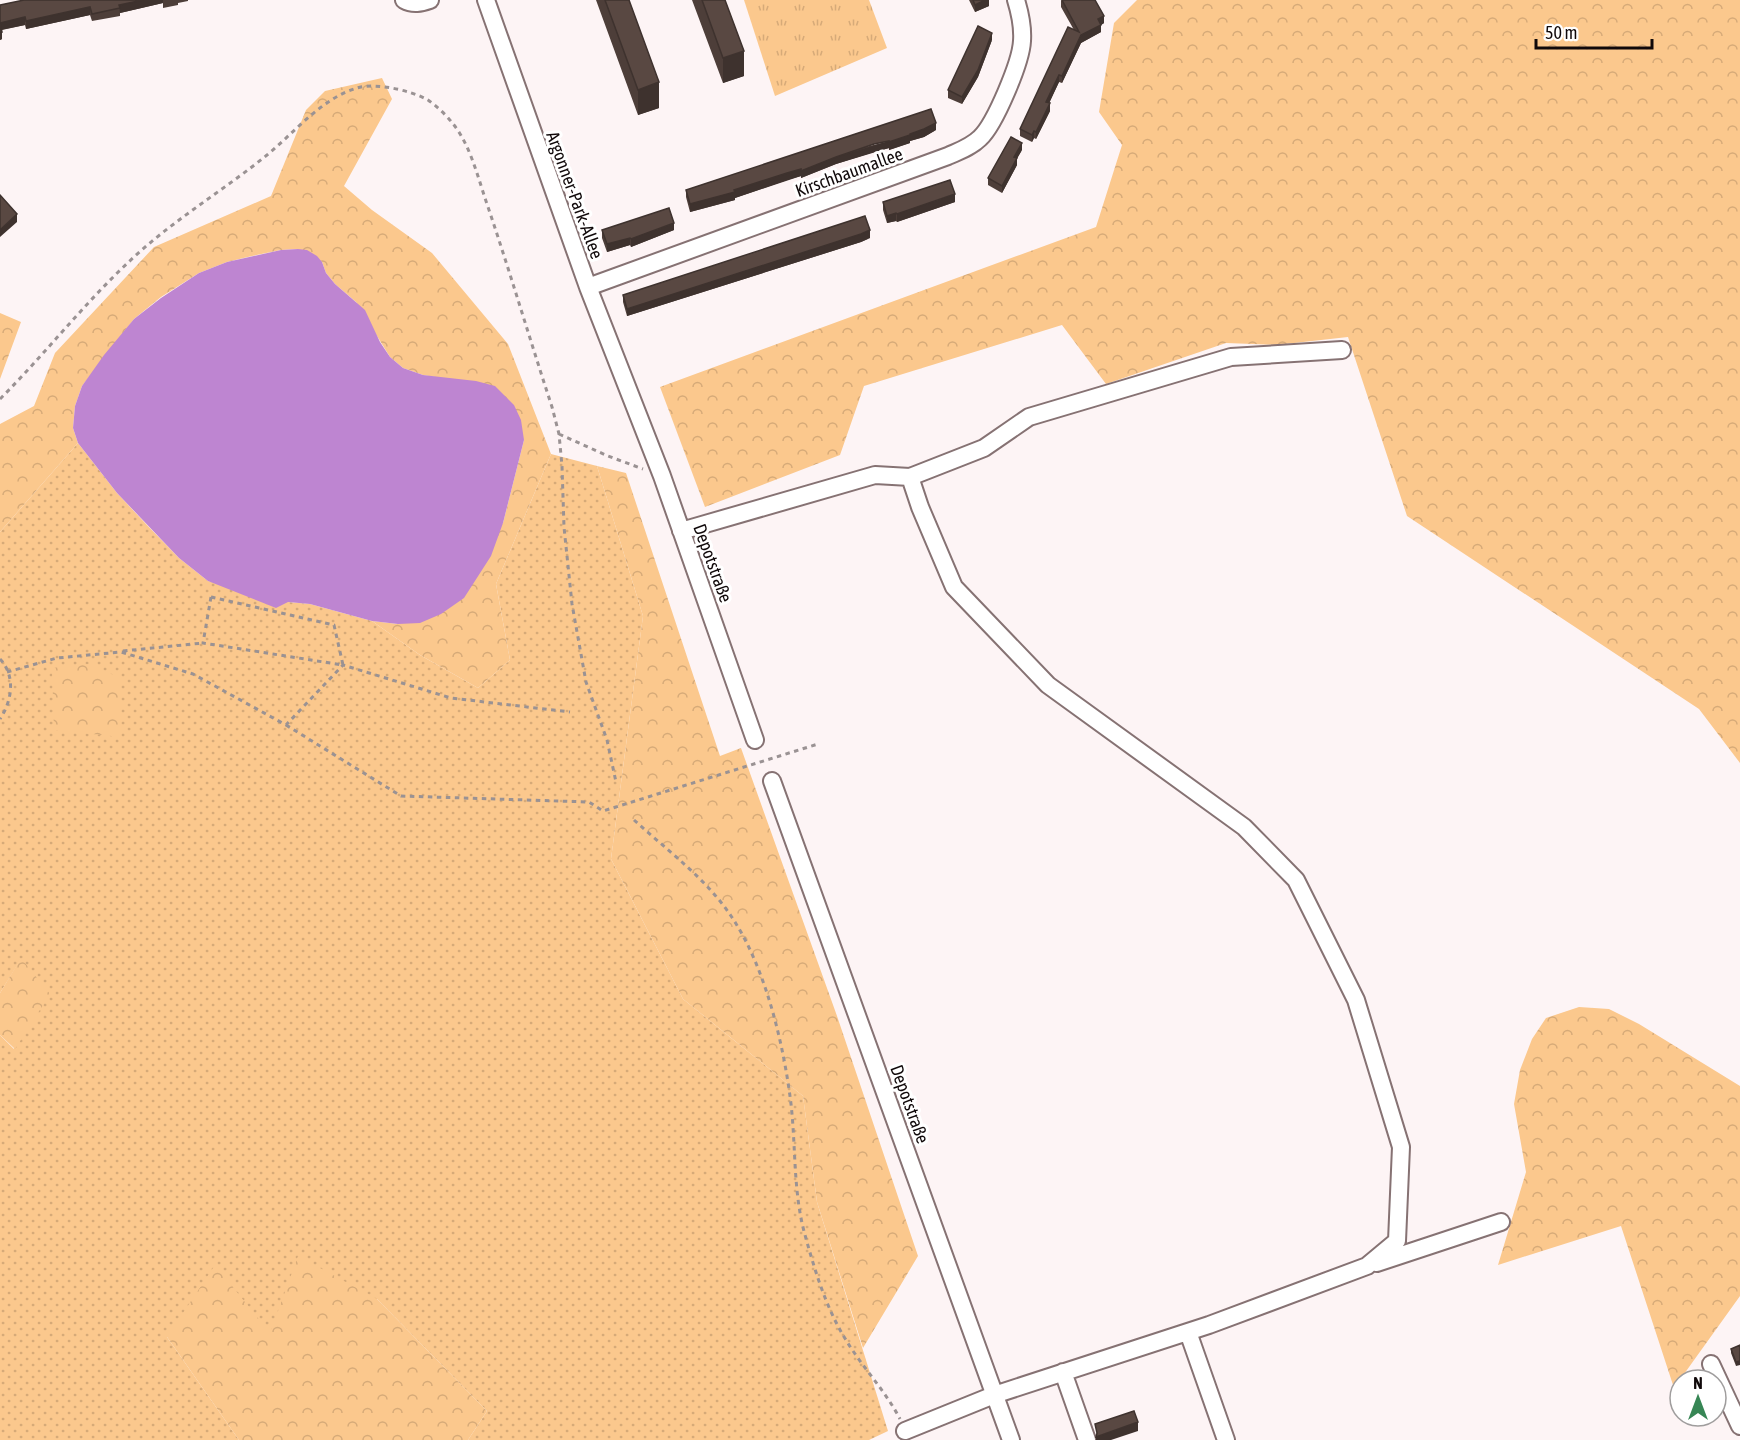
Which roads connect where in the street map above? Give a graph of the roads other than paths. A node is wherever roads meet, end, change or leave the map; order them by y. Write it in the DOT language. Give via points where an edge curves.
graph roads {
  1 [pos="404,0"];
  2 [pos="430,0"];
  3 [pos="486,0"];
  4 [pos="1016,0"];
  5 [pos="588,287"];
  6 [pos="1342,350"];
  7 [pos="632,401"];
  8 [pos="910,477"];
  9 [pos="681,531"];
  10 [pos="755,740"];
  11 [pos="772,781"];
  12 [pos="1501,1222"];
  13 [pos="1367,1266"];
  14 [pos="1188,1332"];
  15 [pos="1711,1364"];
  16 [pos="1063,1372"];
  17 [pos="994,1395"];
  18 [pos="1740,1426"];
  19 [pos="905,1431"];
  20 [pos="1011,1440"];
  21 [pos="1087,1440"];
  22 [pos="1226,1440"];
  1 -- 2 [label="street"];
  3 -- 5 [label="street, Argonner-Park-Allee"];
  4 -- 5 [label="street, Kirschbaumallee" via="1022,40 1014,75 988,129 972,144"];
  5 -- 7 [label="street, Argonner-Park-Allee"];
  6 -- 8 [label="street" via="1231,357 1029,417 984,448"];
  7 -- 9 [label="street, Depotstraße"];
  8 -- 9 [label="street" via="875,475"];
  8 -- 13 [label="street" via="954,587 1048,685 1244,827 1296,880 1356,1000 1401,1147 1397,1241"];
  9 -- 10 [label="street, Depotstraße"];
  11 -- 17 [label="street, Depotstraße"];
  12 -- 13 [label="street"];
  13 -- 14 [label="street"];
  14 -- 16 [label="street"];
  14 -- 22 [label="street"];
  15 -- 18 [label="street"];
  16 -- 17 [label="street"];
  16 -- 21 [label="street"];
  17 -- 19 [label="street"];
  17 -- 20 [label="street, Depotstraße"];
}
